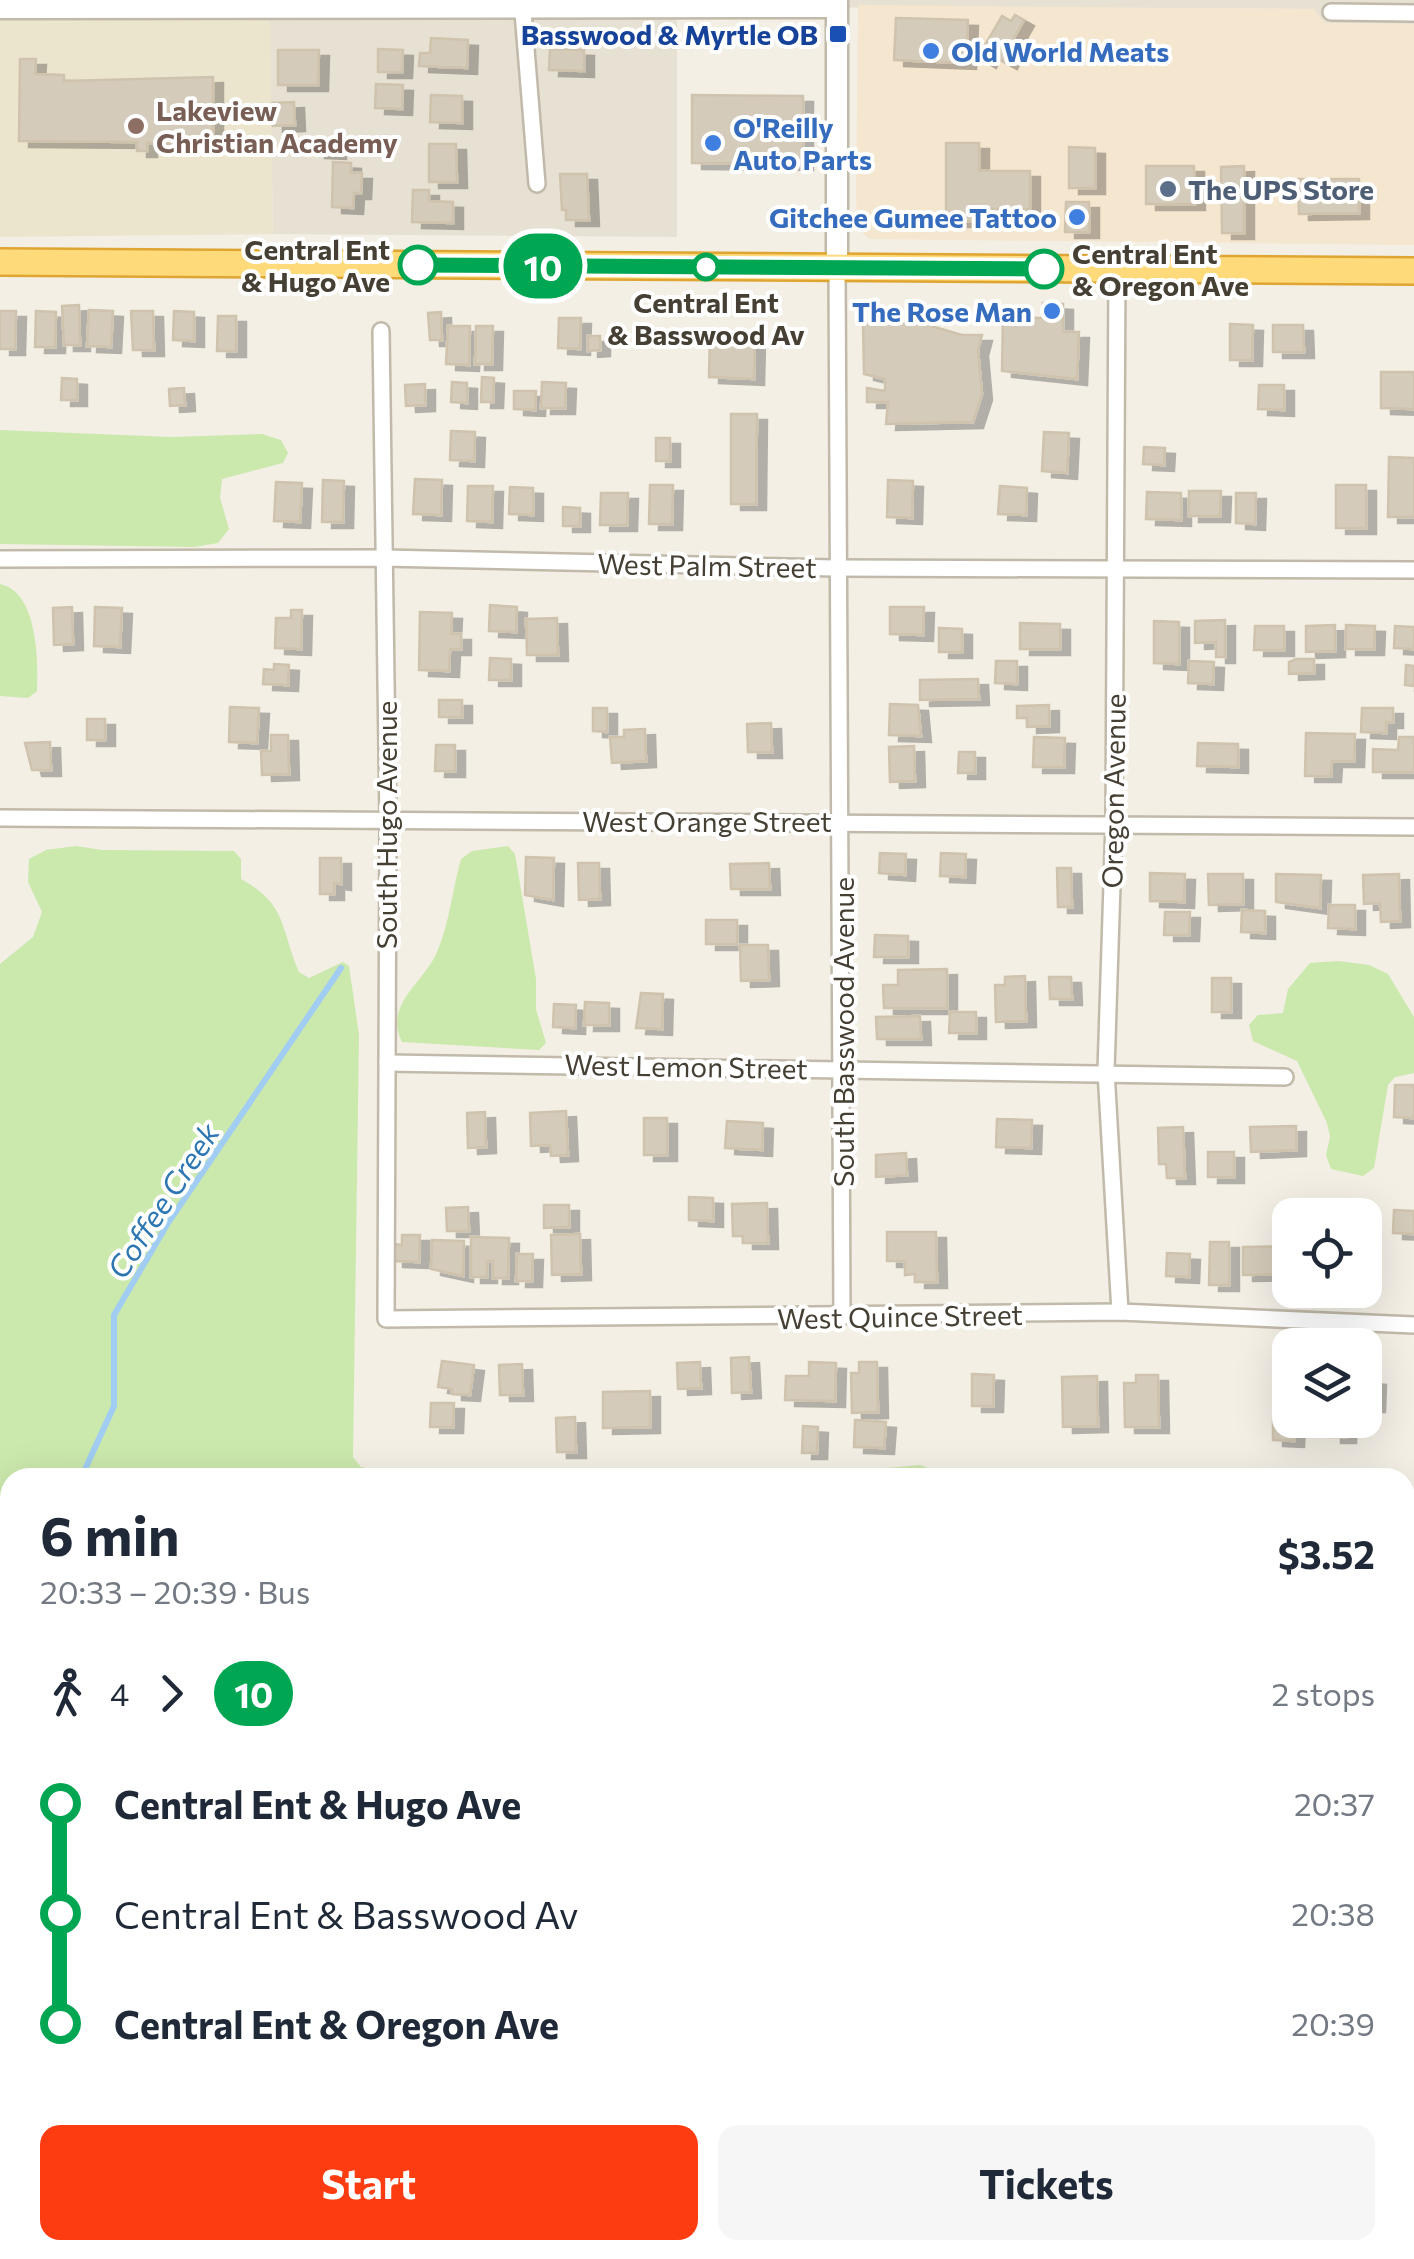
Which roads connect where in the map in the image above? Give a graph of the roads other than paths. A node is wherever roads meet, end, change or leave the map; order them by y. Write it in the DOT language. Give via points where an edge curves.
graph roads {
  1 [pos="522,3"];
  2 [pos="837,3"];
  3 [pos="0,8"];
  4 [pos="1331,12"];
  5 [pos="1414,13"];
  6 [pos="536,184"];
  7 [pos="0,262"];
  8 [pos="837,267"];
  9 [pos="1117,270"];
  10 [pos="1414,271"];
  11 [pos="381,330"];
  12 [pos="383,558"];
  13 [pos="0,559"];
  14 [pos="835,568"];
  15 [pos="1116,570"];
  16 [pos="1414,570"];
  17 [pos="0,818"];
  18 [pos="388,821"];
  19 [pos="843,821"];
  20 [pos="1114,822"];
  21 [pos="1414,827"];
  22 [pos="387,1063"];
  23 [pos="844,1068"];
  24 [pos="1106,1071"];
  25 [pos="1285,1077"];
  26 [pos="1120,1312"];
  27 [pos="842,1317"];
  28 [pos="386,1319"];
  29 [pos="1414,1325"];
  1 -- 2 [label="street"];
  1 -- 3 [label="street"];
  1 -- 6 [label="street"];
  2 -- 8 [label="street"];
  4 -- 5 [label="street"];
  7 -- 8 [label="highway"];
  8 -- 9 [label="highway"];
  8 -- 14 [label="street, South Basswood Avenue"];
  9 -- 10 [label="highway"];
  9 -- 15 [label="street, Oregon Avenue"];
  11 -- 12 [label="street, South Hugo Avenue"];
  12 -- 13 [label="street, West Palm Street"];
  12 -- 14 [label="street, West Palm Street"];
  12 -- 18 [label="street, South Hugo Avenue"];
  14 -- 15 [label="street, West Palm Street"];
  14 -- 19 [label="street, South Basswood Avenue"];
  15 -- 16 [label="street, West Palm Street"];
  15 -- 20 [label="street, Oregon Avenue"];
  17 -- 18 [label="street, West Orange Street"];
  18 -- 19 [label="street, West Orange Street"];
  18 -- 22 [label="street, South Hugo Avenue"];
  19 -- 20 [label="street, West Orange Street"];
  19 -- 23 [label="street, South Basswood Avenue"];
  20 -- 21 [label="street, West Orange Street"];
  20 -- 24 [label="street, Oregon Avenue"];
  22 -- 23 [label="street, West Lemon Street"];
  22 -- 28 [label="street, South Hugo Avenue"];
  23 -- 24 [label="street, West Lemon Street"];
  23 -- 27 [label="street, South Basswood Avenue"];
  24 -- 25 [label="street, West Lemon Street"];
  24 -- 26 [label="street, Oregon Avenue"];
  26 -- 27 [label="street, West Quince Street"];
  26 -- 29 [label="street, West Quince Street"];
  27 -- 28 [label="street, West Quince Street"];
}
